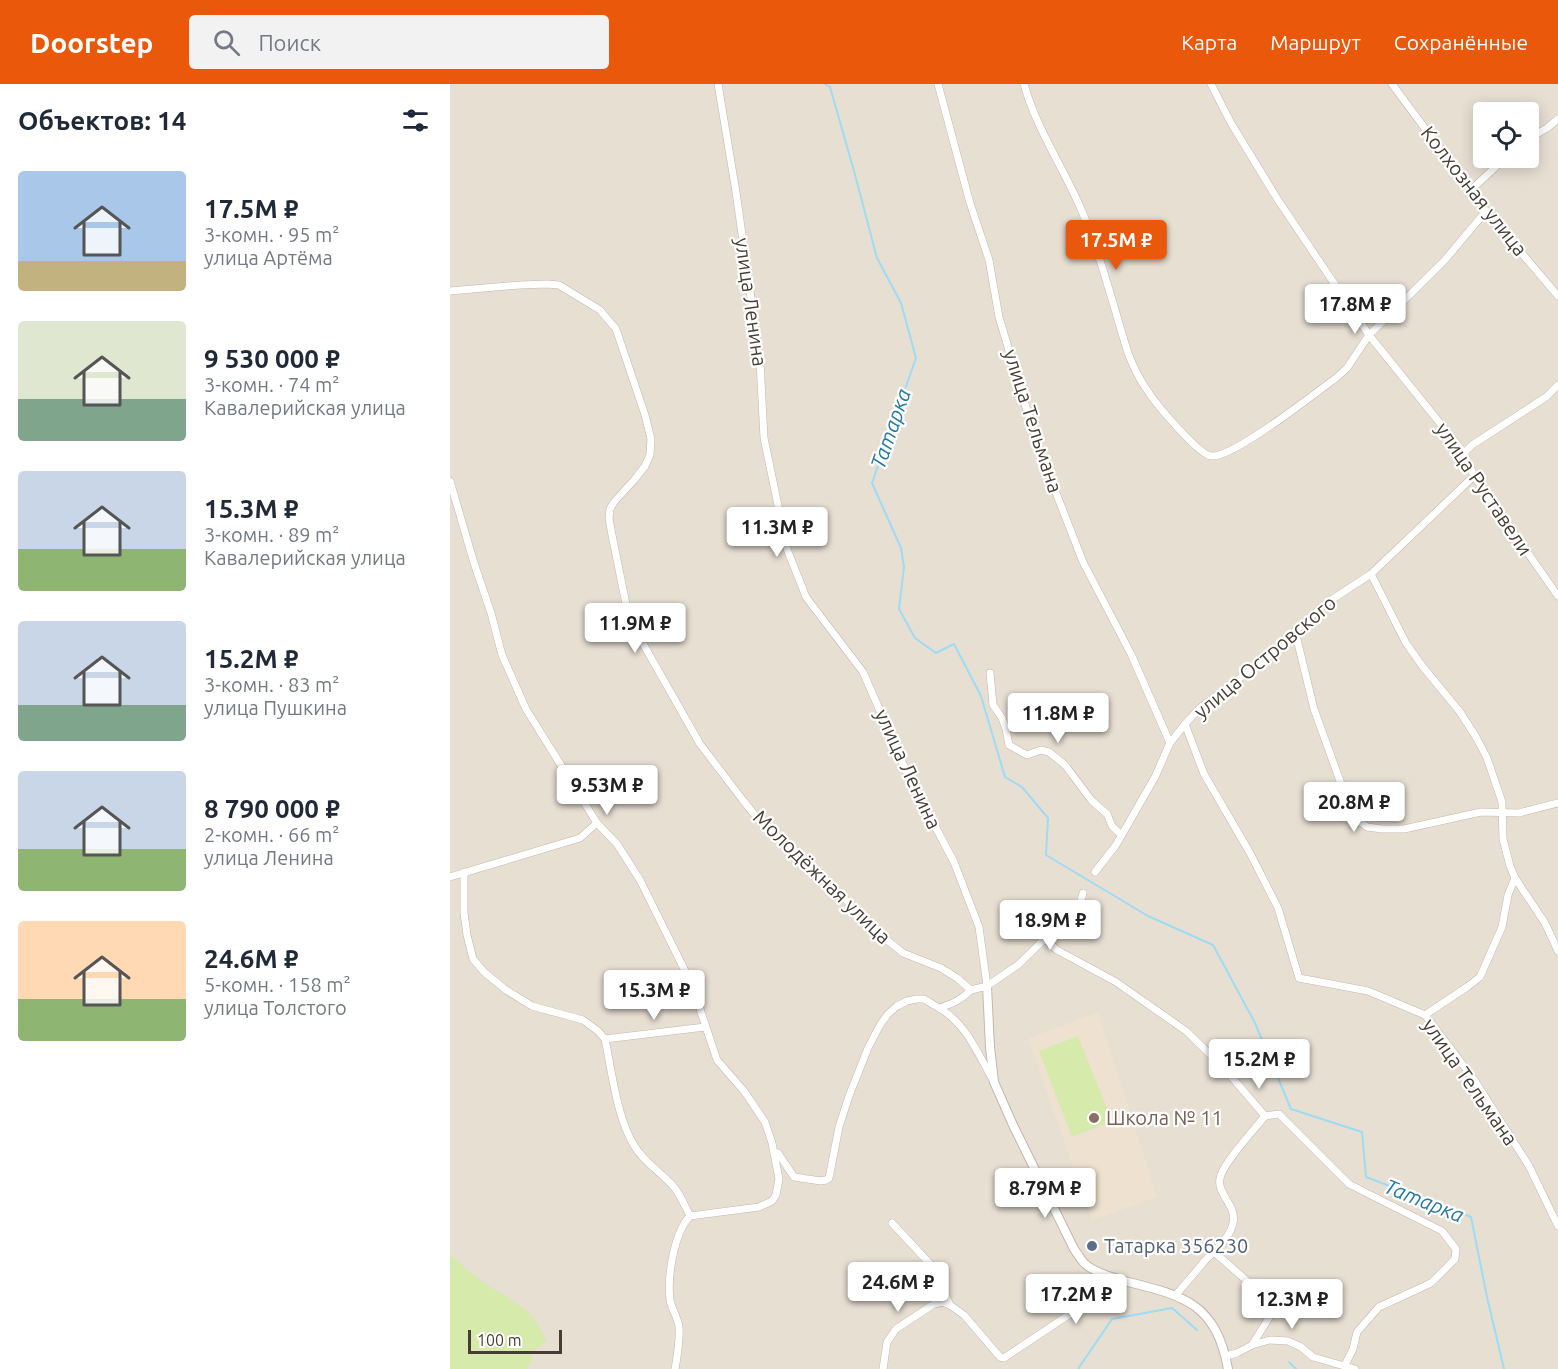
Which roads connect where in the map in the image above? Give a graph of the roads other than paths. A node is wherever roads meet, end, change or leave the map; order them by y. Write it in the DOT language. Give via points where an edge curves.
graph roads {
  1 [pos="718,84"];
  2 [pos="938,84"];
  3 [pos="1024,84"];
  4 [pos="1211,84"];
  5 [pos="1392,84"];
  6 [pos="1558,119"];
  7 [pos="1539,133"];
  8 [pos="1494,168"];
  9 [pos="1471,190"];
  10 [pos="1486,211"];
  11 [pos="450,291"];
  12 [pos="1558,296"];
  13 [pos="1369,335"];
  14 [pos="1558,386"];
  15 [pos="1464,453"];
  16 [pos="1474,476"];
  17 [pos="450,481"];
  18 [pos="1371,574"];
  19 [pos="1558,596"];
  20 [pos="1295,631"];
  21 [pos="990,673"];
  22 [pos="1185,724"];
  23 [pos="1170,743"];
  24 [pos="1558,803"];
  25 [pos="1502,814"];
  26 [pos="597,823"];
  27 [pos="1121,835"];
  28 [pos="464,872"];
  29 [pos="1095,872"];
  30 [pos="450,877"];
  31 [pos="1515,878"];
  32 [pos="1083,893"];
  33 [pos="1045,939"];
  34 [pos="1558,951"];
  35 [pos="987,986"];
  36 [pos="971,990"];
  37 [pos="939,1008"];
  38 [pos="1425,1015"];
  39 [pos="705,1027"];
  40 [pos="605,1039"];
  41 [pos="994,1082"];
  42 [pos="1265,1116"];
  43 [pos="772,1143"];
  44 [pos="690,1216"];
  45 [pos="892,1223"];
  46 [pos="1558,1226"];
  47 [pos="1214,1252"];
  48 [pos="1121,1280"];
  49 [pos="1176,1295"];
  50 [pos="950,1305"];
  51 [pos="1252,1345"];
  52 [pos="1226,1356"];
  53 [pos="1345,1365"];
  54 [pos="675,1369"];
  55 [pos="883,1369"];
  56 [pos="1228,1369"];
  57 [pos="1355,1369"];
  1 -- 35 [label="street, улица Ленина" via="760,362 764,438 787,549 806,597 863,672 907,773 954,862 979,927"];
  2 -- 23 [label="street, улица Тельмана" via="1037,444 1083,561 1131,654"];
  3 -- 13 [label="street" via="1029,103 1099,255 1134,368 1148,392 1203,453 1219,455 1259,434 1336,378"];
  4 -- 13 [label="street, улица Руставели" via="1278,200"];
  5 -- 9 [label="street, Колхозная улица"];
  6 -- 7 [label="street"];
  8 -- 9 [label="street"];
  9 -- 10 [label="street, Колхозная улица"];
  10 -- 12 [label="street, Колхозная улица"];
  10 -- 13 [label="street" via="1444,261"];
  11 -- 36 [label="street, Молодёжная улица" via="559,285 600,310 616,329 651,439 645,466 610,509 629,618 700,744 762,824 804,858 903,953 941,968"];
  13 -- 15 [label="street, улица Руставели"];
  14 -- 15 [label="street"];
  15 -- 16 [label="street, улица Руставели"];
  16 -- 18 [label="street, улица Островского"];
  16 -- 19 [label="street, улица Руставели"];
  17 -- 26 [label="street" via="502,655 526,709"];
  18 -- 20 [label="street, улица Островского" via="1325,604"];
  18 -- 25 [label="street" via="1406,643 1476,737 1497,786"];
  20 -- 22 [label="street, улица Островского" via="1280,648 1200,708"];
  20 -- 25 [label="street" via="1314,709 1355,818 1366,827 1404,829 1481,812"];
  21 -- 27 [label="street" via="993,705 1002,718 1009,745 1027,755 1041,750 1065,765"];
  22 -- 23 [label="street, улица Островского"];
  22 -- 38 [label="street, улица Тельмана" via="1204,774 1278,908 1299,978 1368,991"];
  23 -- 27 [label="street, улица Островского"];
  24 -- 25 [label="street"];
  25 -- 31 [label="street" via="1503,839"];
  26 -- 28 [label="street" via="580,838"];
  26 -- 39 [label="street" via="617,844 640,880 692,985"];
  27 -- 29 [label="street, улица Островского"];
  28 -- 30 [label="street"];
  28 -- 40 [label="street" via="466,935 473,959 506,990 532,1006 583,1020"];
  31 -- 34 [label="street" via="1545,923"];
  31 -- 38 [label="street" via="1502,927 1480,977"];
  32 -- 33 [label="street" via="1080,904"];
  33 -- 35 [label="street" via="1018,965"];
  33 -- 42 [label="street" via="1186,1031"];
  35 -- 36 [label="street"];
  35 -- 41 [label="street, улица Ленина"];
  36 -- 37 [label="street" via="963,999"];
  37 -- 41 [label="street" via="961,1027"];
  37 -- 43 [label="street" via="924,999 908,1001 897,1006 880,1025 842,1116 829,1178 794,1178"];
  38 -- 46 [label="street, улица Тельмана" via="1473,1078 1529,1166"];
  39 -- 40 [label="street"];
  39 -- 43 [label="street" via="717,1060 765,1122"];
  40 -- 44 [label="street" via="626,1130 635,1148 673,1186"];
  41 -- 48 [label="street, улица Ленина" via="1074,1249 1085,1263"];
  42 -- 47 [label="street" via="1222,1172 1221,1191 1231,1206 1233,1222"];
  42 -- 53 [label="street" via="1279,1114 1349,1184 1442,1231 1456,1249 1455,1259 1431,1283 1378,1307 1357,1332"];
  43 -- 44 [label="street" via="779,1179 772,1201 759,1207"];
  44 -- 54 [label="street" via="677,1236 670,1278 670,1299 679,1328"];
  45 -- 50 [label="street" via="932,1266"];
  47 -- 49 [label="street"];
  47 -- 51 [label="street" via="1270,1302 1272,1313"];
  48 -- 49 [label="street, улица Ленина"];
  48 -- 50 [label="street" via="1004,1358"];
  49 -- 52 [label="street, улица Ленина" via="1206,1316 1221,1339"];
  50 -- 55 [label="street" via="934,1304 896,1329 887,1342"];
  51 -- 52 [label="street"];
  51 -- 53 [label="street" via="1288,1341 1313,1357"];
  52 -- 56 [label="street, улица Ленина"];
  53 -- 57 [label="street"];
}
